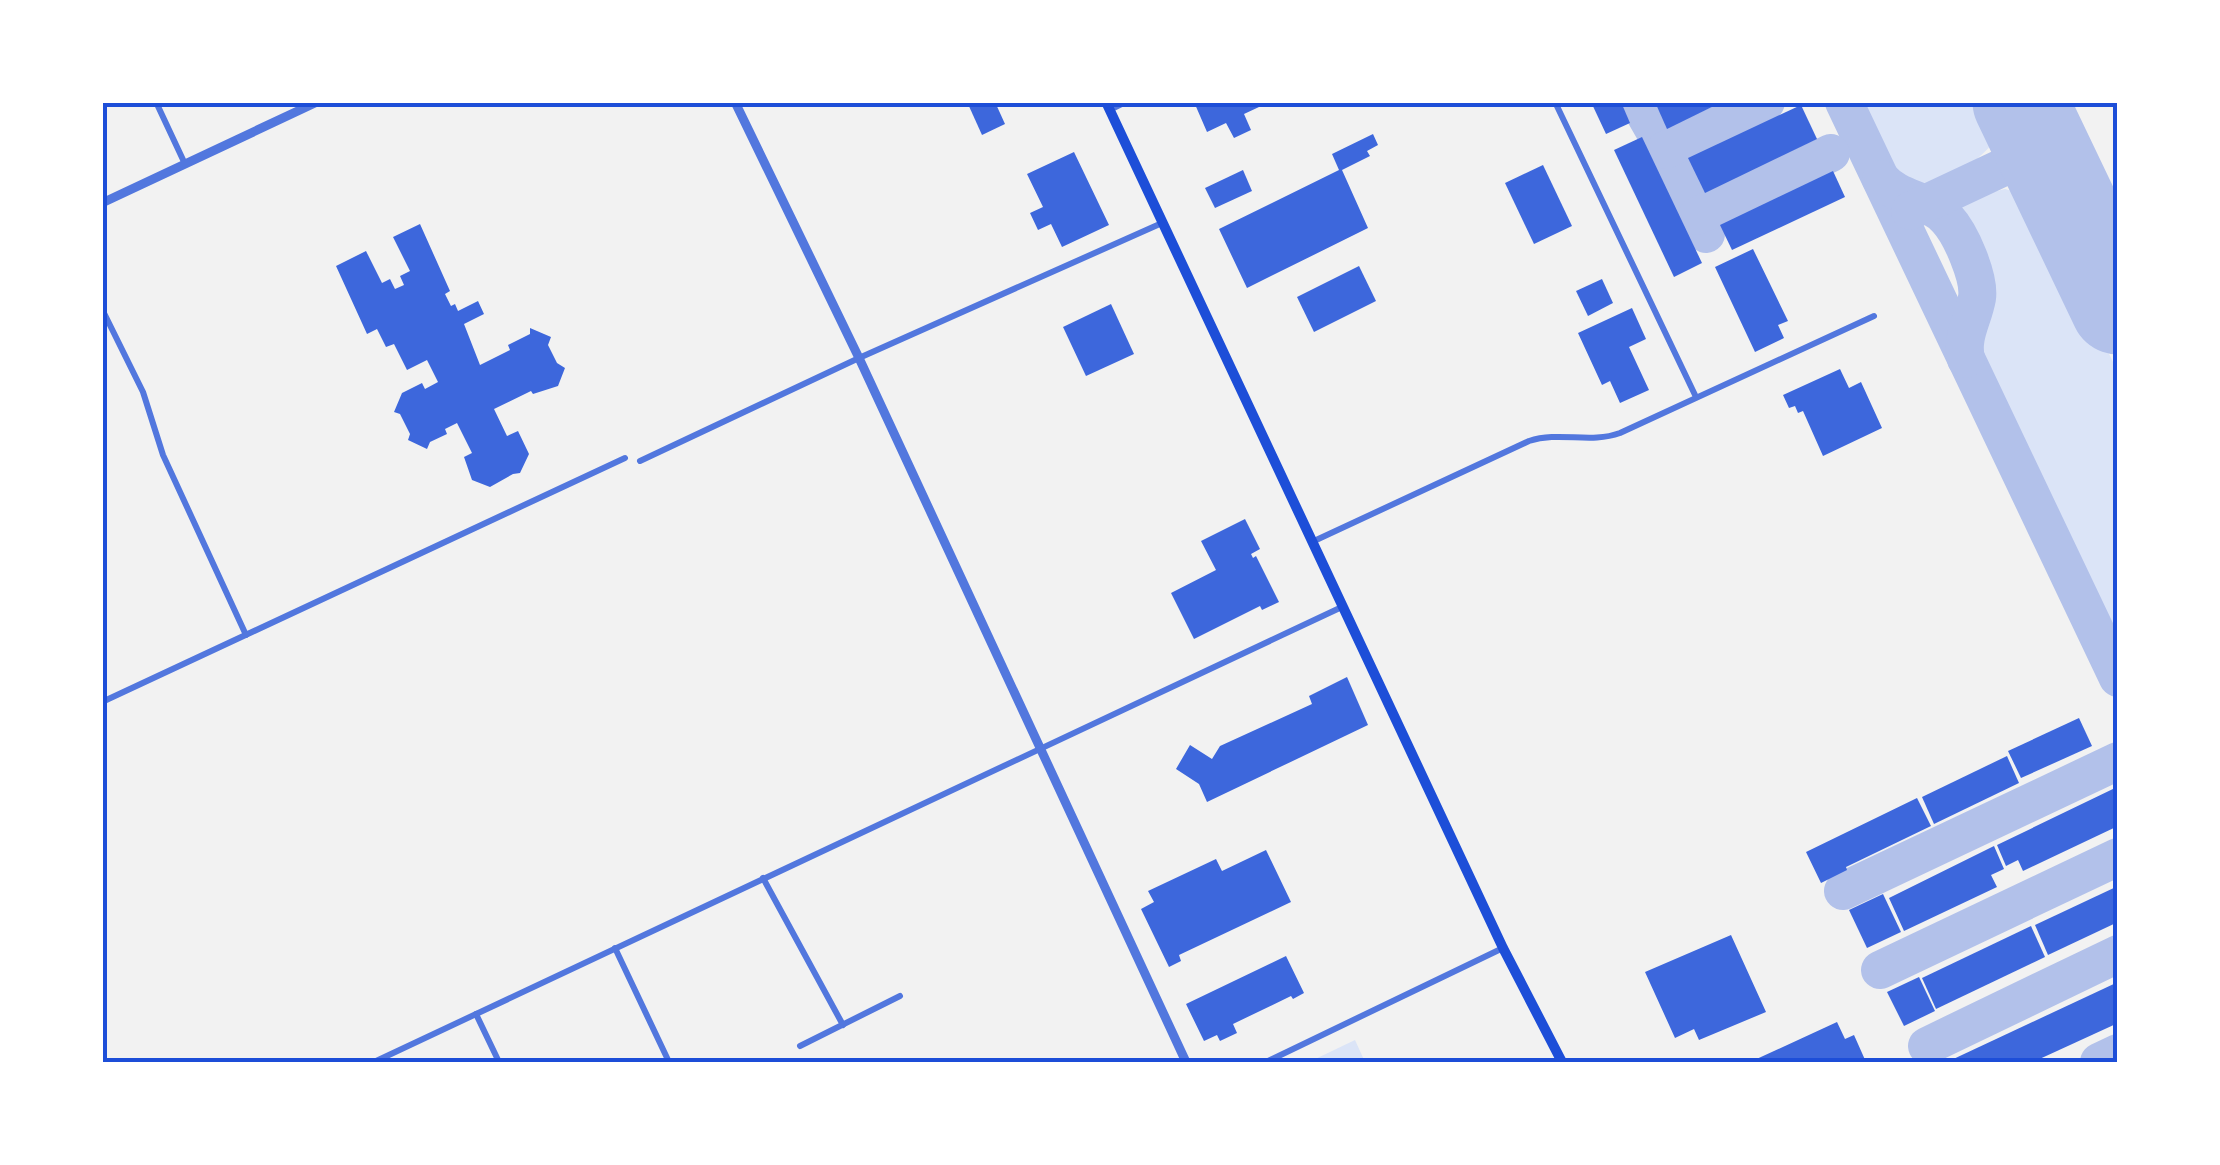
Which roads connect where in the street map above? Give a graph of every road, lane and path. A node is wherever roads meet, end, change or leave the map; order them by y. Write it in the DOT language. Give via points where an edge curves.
graph roads {
  1 [pos="156,102"];
  2 [pos="316,102"];
  3 [pos="735,102"];
  4 [pos="1128,102"];
  5 [pos="1555,102"];
  6 [pos="1108,107"];
  7 [pos="185,164"];
  8 [pos="102,203"];
  9 [pos="1163,223"];
  10 [pos="102,309"];
  11 [pos="1874,316"];
  12 [pos="859,358"];
  13 [pos="1696,398"];
  14 [pos="626,458"];
  15 [pos="640,461"];
  16 [pos="1314,541"];
  17 [pos="1344,606"];
  18 [pos="246,636"];
  19 [pos="102,702"];
  20 [pos="1041,747"];
  21 [pos="763,878"];
  22 [pos="615,948"];
  23 [pos="1503,948"];
  24 [pos="900,996"];
  25 [pos="476,1014"];
  26 [pos="843,1025"];
  27 [pos="800,1046"];
  28 [pos="374,1062"];
  29 [pos="498,1062"];
  30 [pos="670,1062"];
  31 [pos="1186,1062"];
  32 [pos="1266,1062"];
  33 [pos="1562,1062"];
  1 -- 7 [label="street"];
  2 -- 7 [label="street"];
  3 -- 12 [label="street"];
  4 -- 6 [label="lane"];
  5 -- 13 [label="street"];
  6 -- 9 [label="main road"];
  7 -- 8 [label="street"];
  9 -- 12 [label="street"];
  9 -- 16 [label="main road"];
  10 -- 18 [label="street"];
  11 -- 13 [label="street"];
  12 -- 15 [label="street"];
  12 -- 20 [label="street"];
  13 -- 16 [label="street" via="1607,438 1551,435 1529,441"];
  14 -- 18 [label="street"];
  16 -- 17 [label="main road"];
  17 -- 20 [label="street"];
  17 -- 23 [label="main road"];
  18 -- 19 [label="street"];
  20 -- 21 [label="street"];
  20 -- 31 [label="street"];
  21 -- 22 [label="street"];
  21 -- 26 [label="street"];
  22 -- 25 [label="street"];
  22 -- 30 [label="street"];
  23 -- 32 [label="street"];
  23 -- 33 [label="main road"];
  24 -- 26 [label="street"];
  25 -- 28 [label="street"];
  25 -- 29 [label="street"];
  26 -- 27 [label="street"];
}
